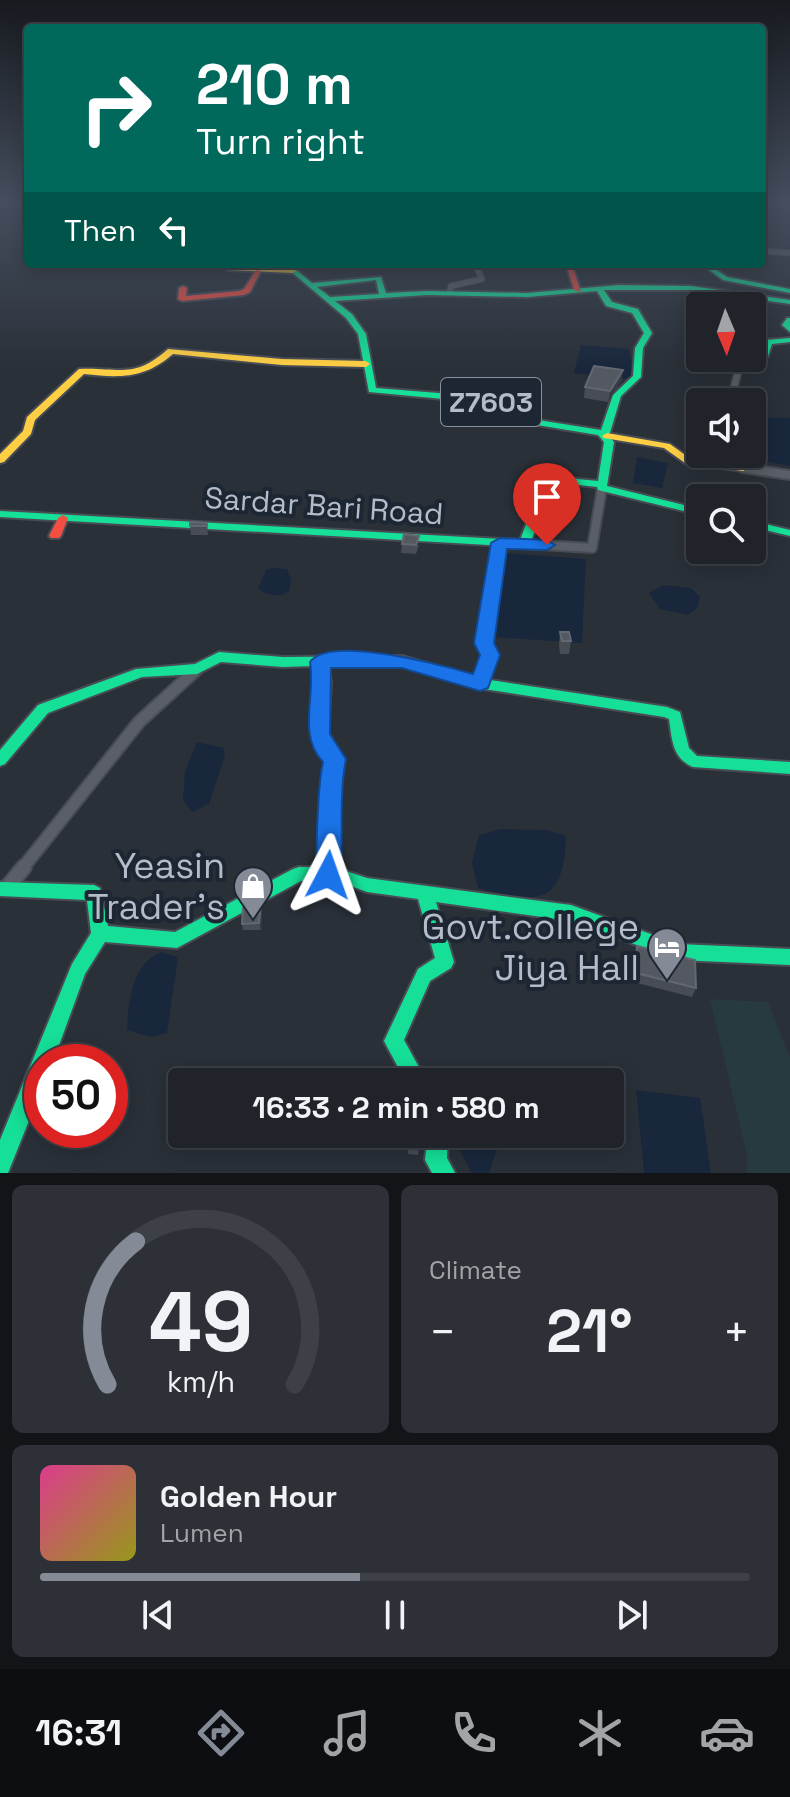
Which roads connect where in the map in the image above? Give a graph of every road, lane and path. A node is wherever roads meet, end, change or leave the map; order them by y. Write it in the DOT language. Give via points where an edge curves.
graph roads {
  1 [pos="281,268"];
  2 [pos="290,268"];
  3 [pos="477,268"];
  4 [pos="570,268"];
  5 [pos="710,268"];
  6 [pos="229,269"];
  7 [pos="258,271"];
  8 [pos="311,285"];
  9 [pos="599,288"];
  10 [pos="578,290"];
  11 [pos="790,291"];
  12 [pos="449,293"];
  13 [pos="182,294"];
  14 [pos="383,296"];
  15 [pos="328,299"];
  16 [pos="790,302"];
  17 [pos="790,320"];
  18 [pos="790,330"];
  19 [pos="790,340"];
  20 [pos="766,351"];
  21 [pos="366,364"];
  22 [pos="606,435"];
  23 [pos="0,460"];
  24 [pos="686,460"];
  25 [pos="766,468"];
  26 [pos="790,475"];
  27 [pos="601,486"];
  28 [pos="686,508"];
  29 [pos="0,514"];
  30 [pos="63,518"];
  31 [pos="766,527"];
  32 [pos="790,533"];
  33 [pos="55,536"];
  34 [pos="500,543"];
  35 [pos="524,544"];
  36 [pos="484,643"];
  37 [pos="320,662"];
  38 [pos="197,669"];
  39 [pos="480,683"];
  40 [pos="0,760"];
  41 [pos="790,768"];
  42 [pos="328,875"];
  43 [pos="3,889"];
  44 [pos="424,892"];
  45 [pos="100,934"];
  46 [pos="790,957"];
  47 [pos="49,1044"];
  48 [pos="408,1068"];
  49 [pos="24,1107"];
  50 [pos="437,1148"];
  51 [pos="0,1166"];
  52 [pos="444,1173"];
  1 -- 7 [label="main road"];
  2 -- 8 [label="main road, Z7603"];
  3 -- 12 [label="street" via="482,279 451,286"];
  4 -- 10 [label="main road"];
  5 -- 11 [label="main road" via="725,279"];
  6 -- 7 [label="main road"];
  7 -- 13 [label="main road" via="241,293"];
  8 -- 14 [label="main road" via="379,278"];
  8 -- 15 [label="main road, Z7603"];
  9 -- 10 [label="main road"];
  9 -- 16 [label="main road" via="691,288"];
  9 -- 22 [label="main road" via="609,304 635,311 647,328 634,363 637,377 615,395"];
  10 -- 12 [label="main road"];
  12 -- 14 [label="main road"];
  14 -- 15 [label="main road"];
  15 -- 21 [label="main road, Z7603" via="362,334"];
  17 -- 18 [label="main road"];
  19 -- 20 [label="main road" via="769,342"];
  21 -- 22 [label="main road, Z7603" via="372,390 488,400 504,417"];
  21 -- 23 [label="main road" via="171,351 138,377 82,371 30,419 28,432"];
  22 -- 24 [label="main road" via="667,446"];
  22 -- 27 [label="main road"];
  25 -- 26 [label="street"];
  27 -- 28 [label="main road"];
  27 -- 35 [label="main road" via="549,478"];
  27 -- 35 [label="street" via="592,548"];
  29 -- 30 [label="main road, Sardar Bari Road"];
  30 -- 33 [label="main road"];
  30 -- 34 [label="main road, Sardar Bari Road"];
  31 -- 32 [label="main road"];
  34 -- 35 [label="main road, Sardar Bari Road"];
  34 -- 36 [label="street"];
  36 -- 39 [label="main road" via="490,655"];
  37 -- 38 [label="main road" via="219,657"];
  37 -- 39 [label="main road" via="402,661"];
  37 -- 42 [label="main road" via="324,680 319,734 335,759"];
  38 -- 40 [label="main road" via="141,672 43,709"];
  38 -- 43 [label="street" via="139,722"];
  39 -- 41 [label="main road" via="673,714 687,759"];
  42 -- 44 [label="main road"];
  42 -- 45 [label="main road" via="299,874 177,940"];
  43 -- 45 [label="main road" via="94,893"];
  44 -- 46 [label="main road" via="571,913 678,952"];
  44 -- 48 [label="main road" via="445,962 424,975 394,1041"];
  45 -- 47 [label="main road" via="78,970"];
  49 -- 51 [label="main road"];
  50 -- 52 [label="main road" via="436,1160"];
}
